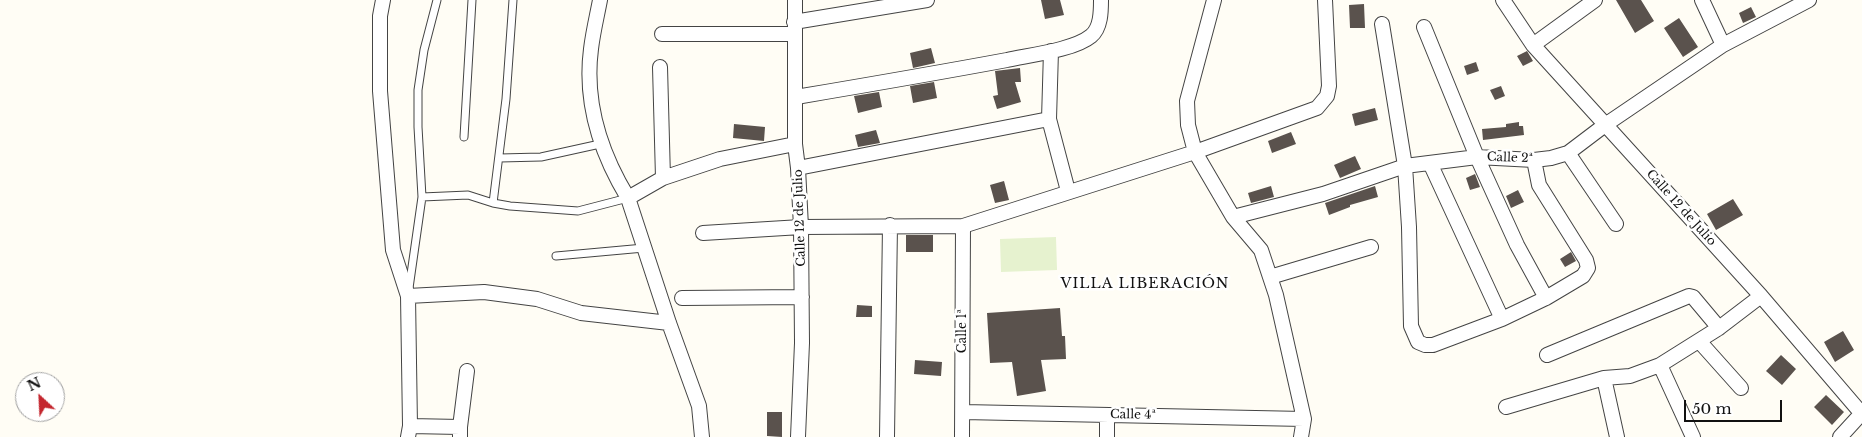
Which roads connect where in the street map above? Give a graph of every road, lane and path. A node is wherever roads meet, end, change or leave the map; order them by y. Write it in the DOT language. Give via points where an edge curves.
graph roads {
  1 [pos="383,0"];
  2 [pos="437,0"];
  3 [pos="472,0"];
  4 [pos="513,0"];
  5 [pos="600,0"];
  6 [pos="795,0"];
  7 [pos="927,0"];
  8 [pos="1102,0"];
  9 [pos="1214,0"];
  10 [pos="1325,0"];
  11 [pos="1503,0"];
  12 [pos="1594,0"];
  13 [pos="1702,0"];
  14 [pos="1809,0"];
  15 [pos="1382,24"];
  16 [pos="1424,27"];
  17 [pos="794,28"];
  18 [pos="662,34"];
  19 [pos="1533,44"];
  20 [pos="1723,45"];
  21 [pos="1051,51"];
  22 [pos="660,67"];
  23 [pos="796,97"];
  24 [pos="1050,118"];
  25 [pos="1605,125"];
  26 [pos="464,137"];
  27 [pos="600,144"];
  28 [pos="795,144"];
  29 [pos="1195,152"];
  30 [pos="1568,153"];
  31 [pos="1477,157"];
  32 [pos="500,158"];
  33 [pos="1534,160"];
  34 [pos="1430,164"];
  35 [pos="1405,166"];
  36 [pos="798,168"];
  37 [pos="663,178"];
  38 [pos="1068,191"];
  39 [pos="422,197"];
  40 [pos="628,198"];
  41 [pos="493,204"];
  42 [pos="1233,217"];
  43 [pos="1616,224"];
  44 [pos="890,225"];
  45 [pos="963,226"];
  46 [pos="801,227"];
  47 [pos="703,233"];
  48 [pos="1371,247"];
  49 [pos="644,248"];
  50 [pos="556,256"];
  51 [pos="1270,277"];
  52 [pos="408,296"];
  53 [pos="1761,296"];
  54 [pos="802,297"];
  55 [pos="682,298"];
  56 [pos="1546,298"];
  57 [pos="1502,319"];
  58 [pos="669,323"];
  59 [pos="1719,328"];
  60 [pos="1699,340"];
  61 [pos="1547,355"];
  62 [pos="1660,365"];
  63 [pos="467,371"];
  64 [pos="1604,378"];
  65 [pos="1741,388"];
  66 [pos="1506,407"];
  67 [pos="963,412"];
  68 [pos="1862,413"];
  69 [pos="1107,415"];
  70 [pos="1304,419"];
  71 [pos="409,431"];
  72 [pos="460,432"];
  73 [pos="1615,436"];
  74 [pos="702,437"];
  75 [pos="798,437"];
  76 [pos="886,437"];
  77 [pos="962,437"];
  78 [pos="1106,437"];
  79 [pos="1301,437"];
  80 [pos="1693,437"];
  81 [pos="1840,437"];
  1 -- 52 [label="street" via="380,92 387,182 393,250"];
  2 -- 39 [label="lane" via="418,90"];
  3 -- 26 [label="lane"];
  4 -- 32 [label="lane"];
  5 -- 27 [label="street" via="590,50 594,123"];
  6 -- 17 [label="street, Calle 12 de Julio"];
  7 -- 17 [label="street"];
  8 -- 21 [label="street" via="1094,34"];
  9 -- 29 [label="street" via="1187,102"];
  10 -- 29 [label="street" via="1329,86 1322,103 1317,108"];
  11 -- 19 [label="street, Calle 12 de Julio"];
  12 -- 19 [label="street"];
  13 -- 20 [label="street"];
  14 -- 20 [label="street, Calle 2ª"];
  15 -- 35 [label="street"];
  16 -- 31 [label="street"];
  17 -- 18 [label="street"];
  17 -- 23 [label="street, Calle 12 de Julio"];
  19 -- 25 [label="street, Calle 12 de Julio"];
  20 -- 25 [label="street, Calle 2ª"];
  21 -- 23 [label="street"];
  21 -- 24 [label="street"];
  22 -- 37 [label="street"];
  23 -- 28 [label="street, Calle 12 de Julio"];
  24 -- 36 [label="street"];
  24 -- 38 [label="street"];
  25 -- 30 [label="street, Calle 2ª"];
  25 -- 53 [label="street, Calle 12 de Julio"];
  27 -- 32 [label="lane" via="541,157"];
  27 -- 40 [label="street"];
  28 -- 36 [label="street, Calle 12 de Julio"];
  28 -- 37 [label="street" via="720,159"];
  29 -- 38 [label="street"];
  29 -- 42 [label="street"];
  30 -- 33 [label="street, Calle 2ª"];
  30 -- 43 [label="street"];
  31 -- 33 [label="street, Calle 2ª"];
  31 -- 34 [label="street, Calle 2ª"];
  31 -- 56 [label="street" via="1517,245"];
  32 -- 41 [label="lane"];
  33 -- 56 [label="street" via="1539,185 1588,264 1583,276"];
  34 -- 35 [label="street, Calle 2ª"];
  34 -- 57 [label="street"];
  35 -- 42 [label="street, Calle 2ª" via="1323,194"];
  35 -- 57 [label="street" via="1411,326 1418,342 1434,345"];
  36 -- 46 [label="street, Calle 12 de Julio"];
  37 -- 40 [label="street"];
  38 -- 45 [label="street"];
  39 -- 41 [label="lane" via="468,195"];
  39 -- 52 [label="lane"];
  40 -- 41 [label="lane" via="578,212"];
  40 -- 49 [label="street"];
  42 -- 51 [label="street" via="1261,250"];
  44 -- 45 [label="street"];
  44 -- 46 [label="street"];
  44 -- 76 [label="street"];
  45 -- 67 [label="street, Calle 1ª"];
  46 -- 47 [label="street"];
  46 -- 54 [label="street, Calle 12 de Julio"];
  48 -- 51 [label="street"];
  49 -- 50 [label="lane"];
  49 -- 58 [label="street"];
  51 -- 70 [label="street"];
  52 -- 58 [label="street" via="484,292 537,298 581,313"];
  52 -- 71 [label="street"];
  53 -- 59 [label="street"];
  53 -- 68 [label="street, Calle 12 de Julio"];
  54 -- 55 [label="street"];
  54 -- 75 [label="street, Calle 12 de Julio"];
  56 -- 57 [label="street"];
  58 -- 74 [label="street" via="699,406"];
  59 -- 60 [label="street"];
  59 -- 61 [label="street" via="1689,296"];
  60 -- 62 [label="street"];
  60 -- 65 [label="street"];
  62 -- 64 [label="street" via="1630,376"];
  62 -- 80 [label="street"];
  63 -- 72 [label="street"];
  64 -- 66 [label="street"];
  64 -- 73 [label="street"];
  67 -- 69 [label="street, Calle 4ª"];
  67 -- 77 [label="street, Calle 1ª"];
  68 -- 81 [label="street"];
  69 -- 70 [label="street, Calle 4ª"];
  69 -- 78 [label="street"];
  70 -- 79 [label="street"];
  71 -- 72 [label="street"];
}
